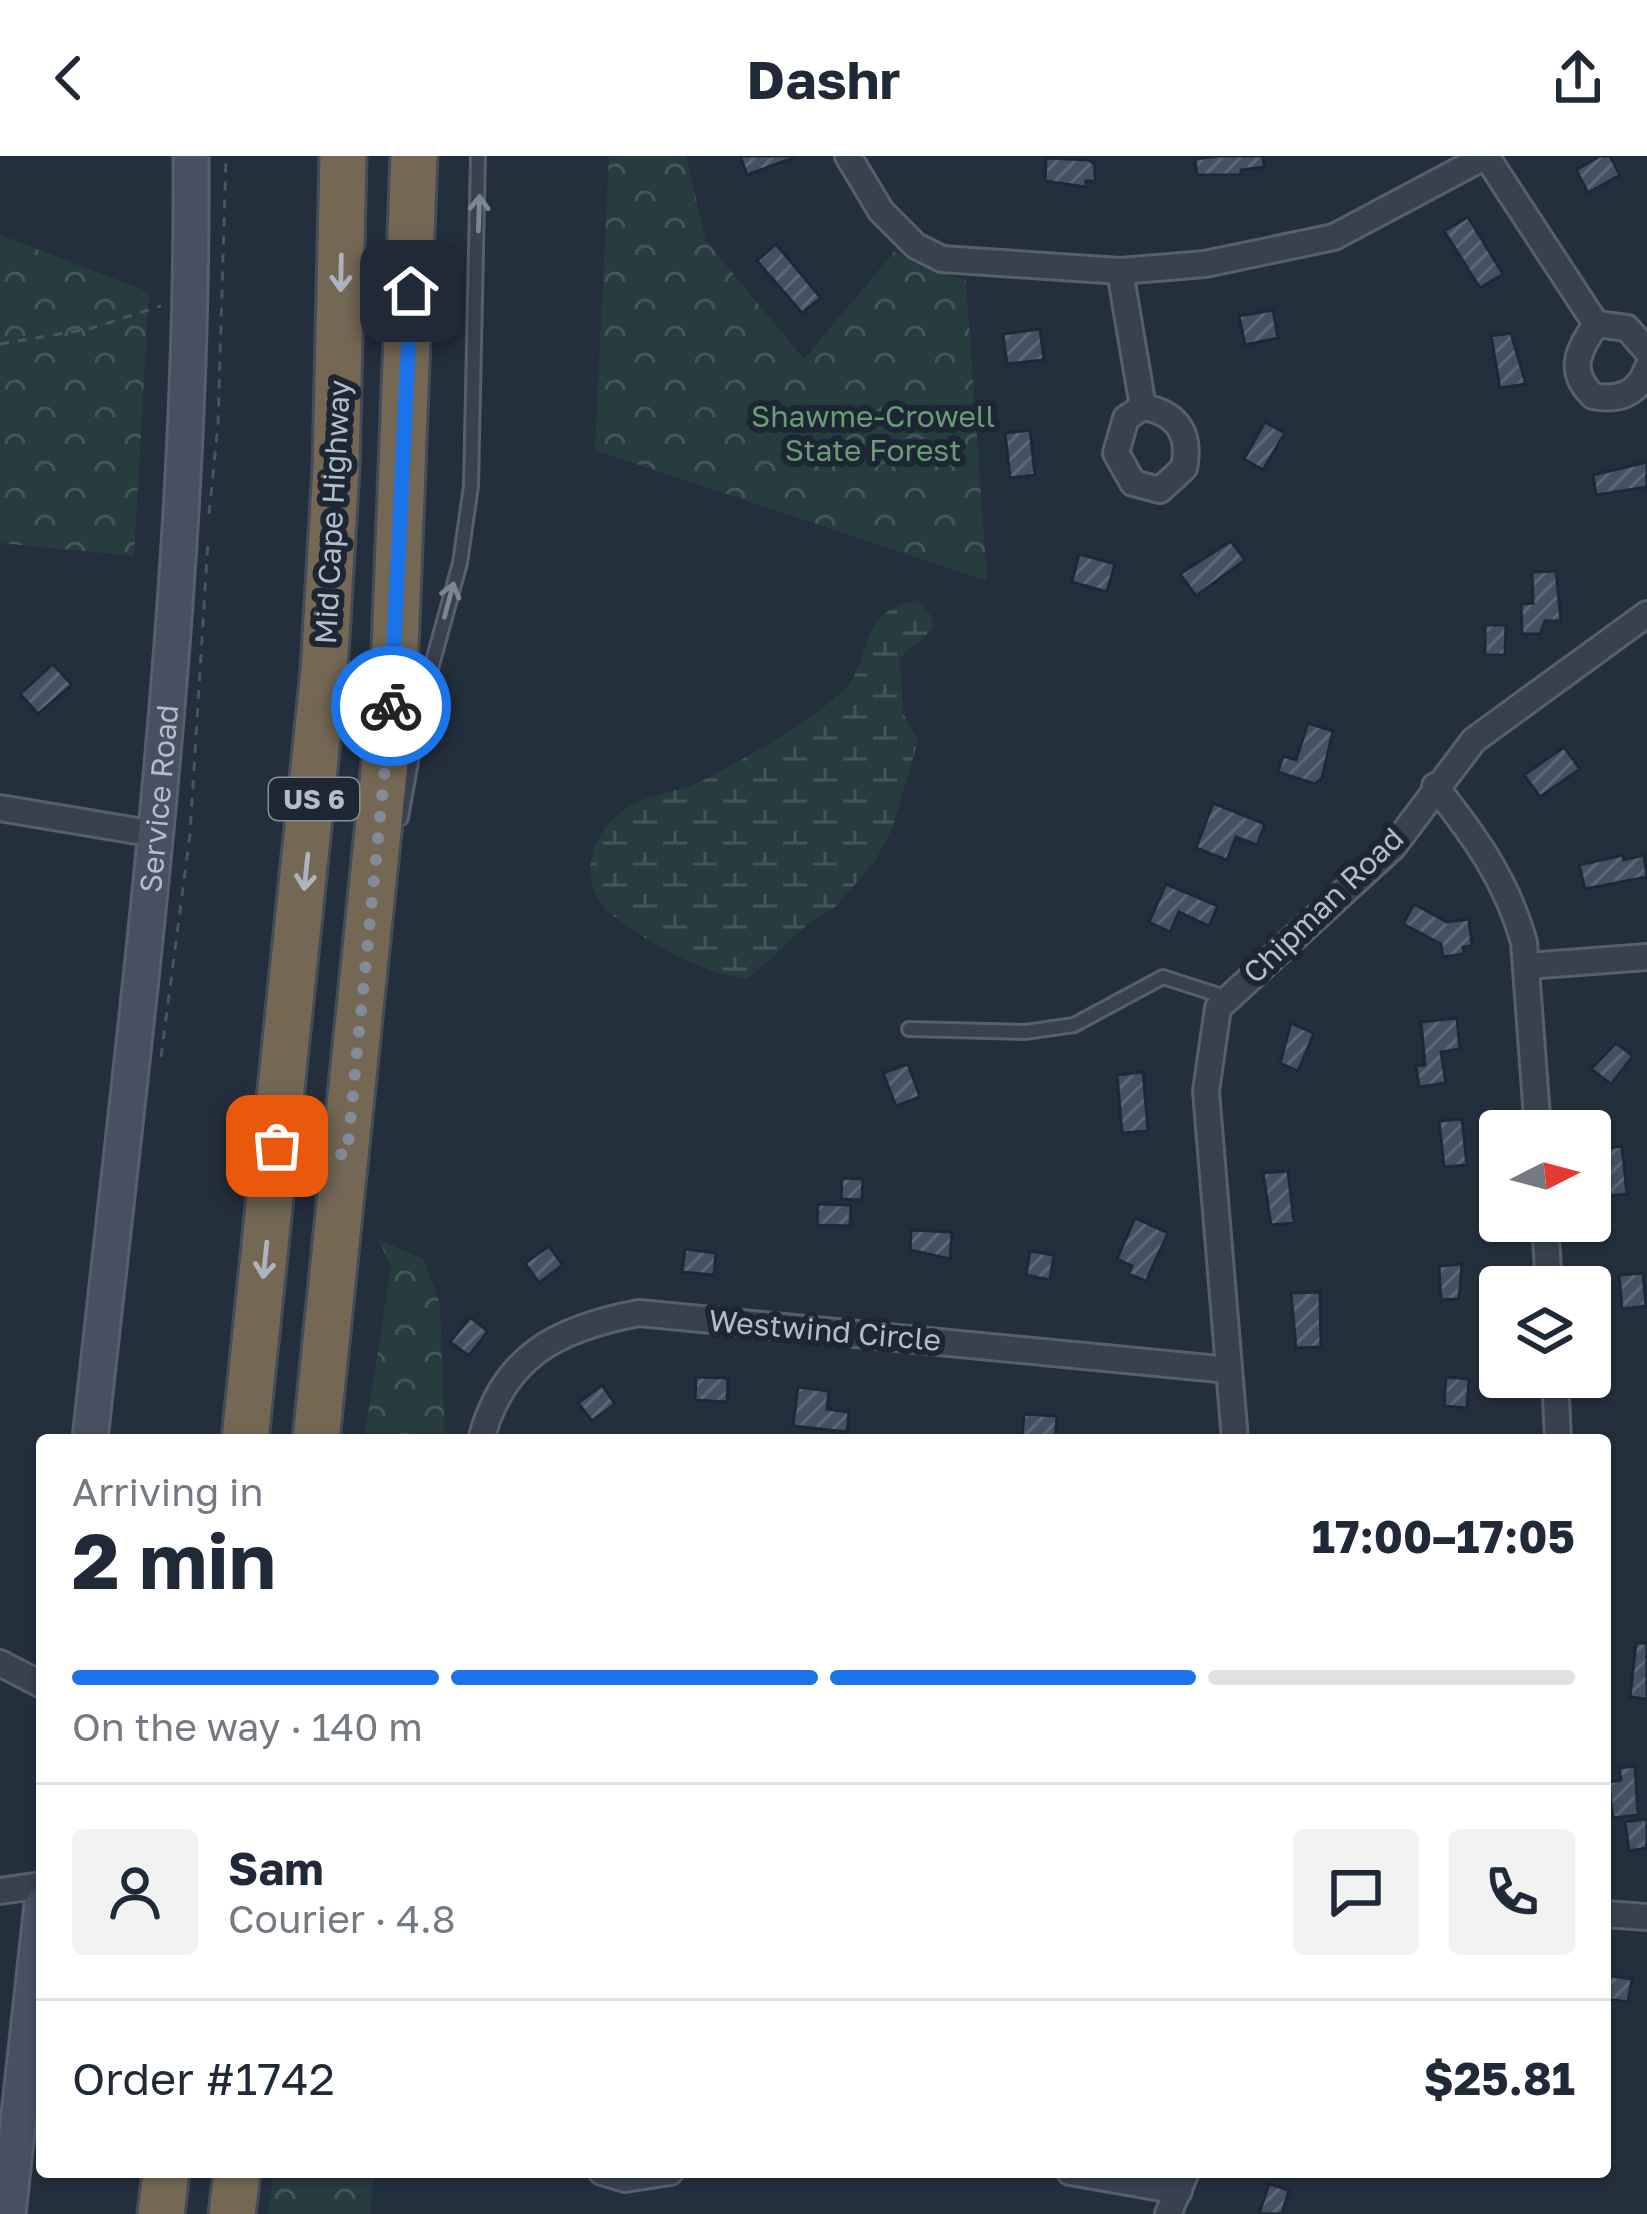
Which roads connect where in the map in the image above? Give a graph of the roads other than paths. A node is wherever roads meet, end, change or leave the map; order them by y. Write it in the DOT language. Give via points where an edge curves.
graph roads {
  1 [pos="190,156"];
  2 [pos="344,156"];
  3 [pos="414,156"];
  4 [pos="478,156"];
  5 [pos="848,156"];
  6 [pos="1486,156"];
  7 [pos="1120,271"];
  8 [pos="1596,324"];
  9 [pos="1647,351"];
  10 [pos="1647,369"];
  11 [pos="1142,406"];
  12 [pos="1647,614"];
  13 [pos="1435,786"];
  14 [pos="0,808"];
  15 [pos="155,834"];
  16 [pos="396,844"];
  17 [pos="388,891"];
  18 [pos="1647,957"];
  19 [pos="1527,966"];
  20 [pos="1225,997"];
  21 [pos="364,1002"];
  22 [pos="909,1029"];
  23 [pos="1537,1110"];
  24 [pos="277,1146"];
  25 [pos="347,1155"];
  26 [pos="1229,1370"];
  27 [pos="1557,1398"];
  28 [pos="91,1434"];
  29 [pos="246,1434"];
  30 [pos="317,1434"];
  31 [pos="484,1434"];
  32 [pos="1234,1434"];
  33 [pos="1558,1434"];
  34 [pos="0,1664"];
  35 [pos="36,1682"];
  36 [pos="36,1886"];
  37 [pos="0,1891"];
  38 [pos="1611,1914"];
  39 [pos="1647,1917"];
  40 [pos="36,1960"];
  41 [pos="165,2178"];
  42 [pos="236,2178"];
  43 [pos="1102,2178"];
  44 [pos="1178,2192"];
  45 [pos="8,2214"];
  46 [pos="161,2214"];
  47 [pos="232,2214"];
  1 -- 15 [label="street, Service Road" via="185,448"];
  2 -- 24 [label="highway, Mid Cape Highway / US 6, one-way" via="324,671"];
  3 -- 21 [label="highway, US 6" via="395,651"];
  16 -- 4 [label="lane, one-way" via="471,486"];
  5 -- 7 [label="street" via="881,211 916,246 943,259"];
  6 -- 7 [label="street" via="1334,237 1205,264"];
  6 -- 8 [label="street"];
  7 -- 11 [label="street"];
  8 -- 9 [label="street" via="1627,328"];
  8 -- 10 [label="street" via="1575,370 1592,396 1621,397"];
  12 -- 13 [label="street, Chipman Road" via="1505,714"];
  13 -- 19 [label="street" via="1496,864"];
  13 -- 20 [label="street, Chipman Road" via="1393,847"];
  14 -- 15 [label="street"];
  15 -- 28 [label="street, Service Road"];
  17 -- 21 [label="lane"];
  18 -- 19 [label="street"];
  19 -- 23 [label="street"];
  20 -- 22 [label="lane" via="1163,977 1074,1025"];
  20 -- 26 [label="street, Chipman Road" via="1206,1091"];
  21 -- 25 [label="highway, US 6"];
  24 -- 25 [label="lane"];
  24 -- 29 [label="highway, Mid Cape Highway / US 6, one-way"];
  25 -- 30 [label="highway, US 6"];
  26 -- 31 [label="street, Westwind Circle" via="639,1313 582,1323 517,1363"];
  26 -- 32 [label="street, Chipman Road"];
  27 -- 33 [label="street"];
  34 -- 35 [label="street"];
  36 -- 37 [label="street"];
  38 -- 39 [label="street"];
  40 -- 45 [label="street"];
  41 -- 46 [label="highway"];
  42 -- 47 [label="highway"];
  43 -- 44 [label="street"];
}
